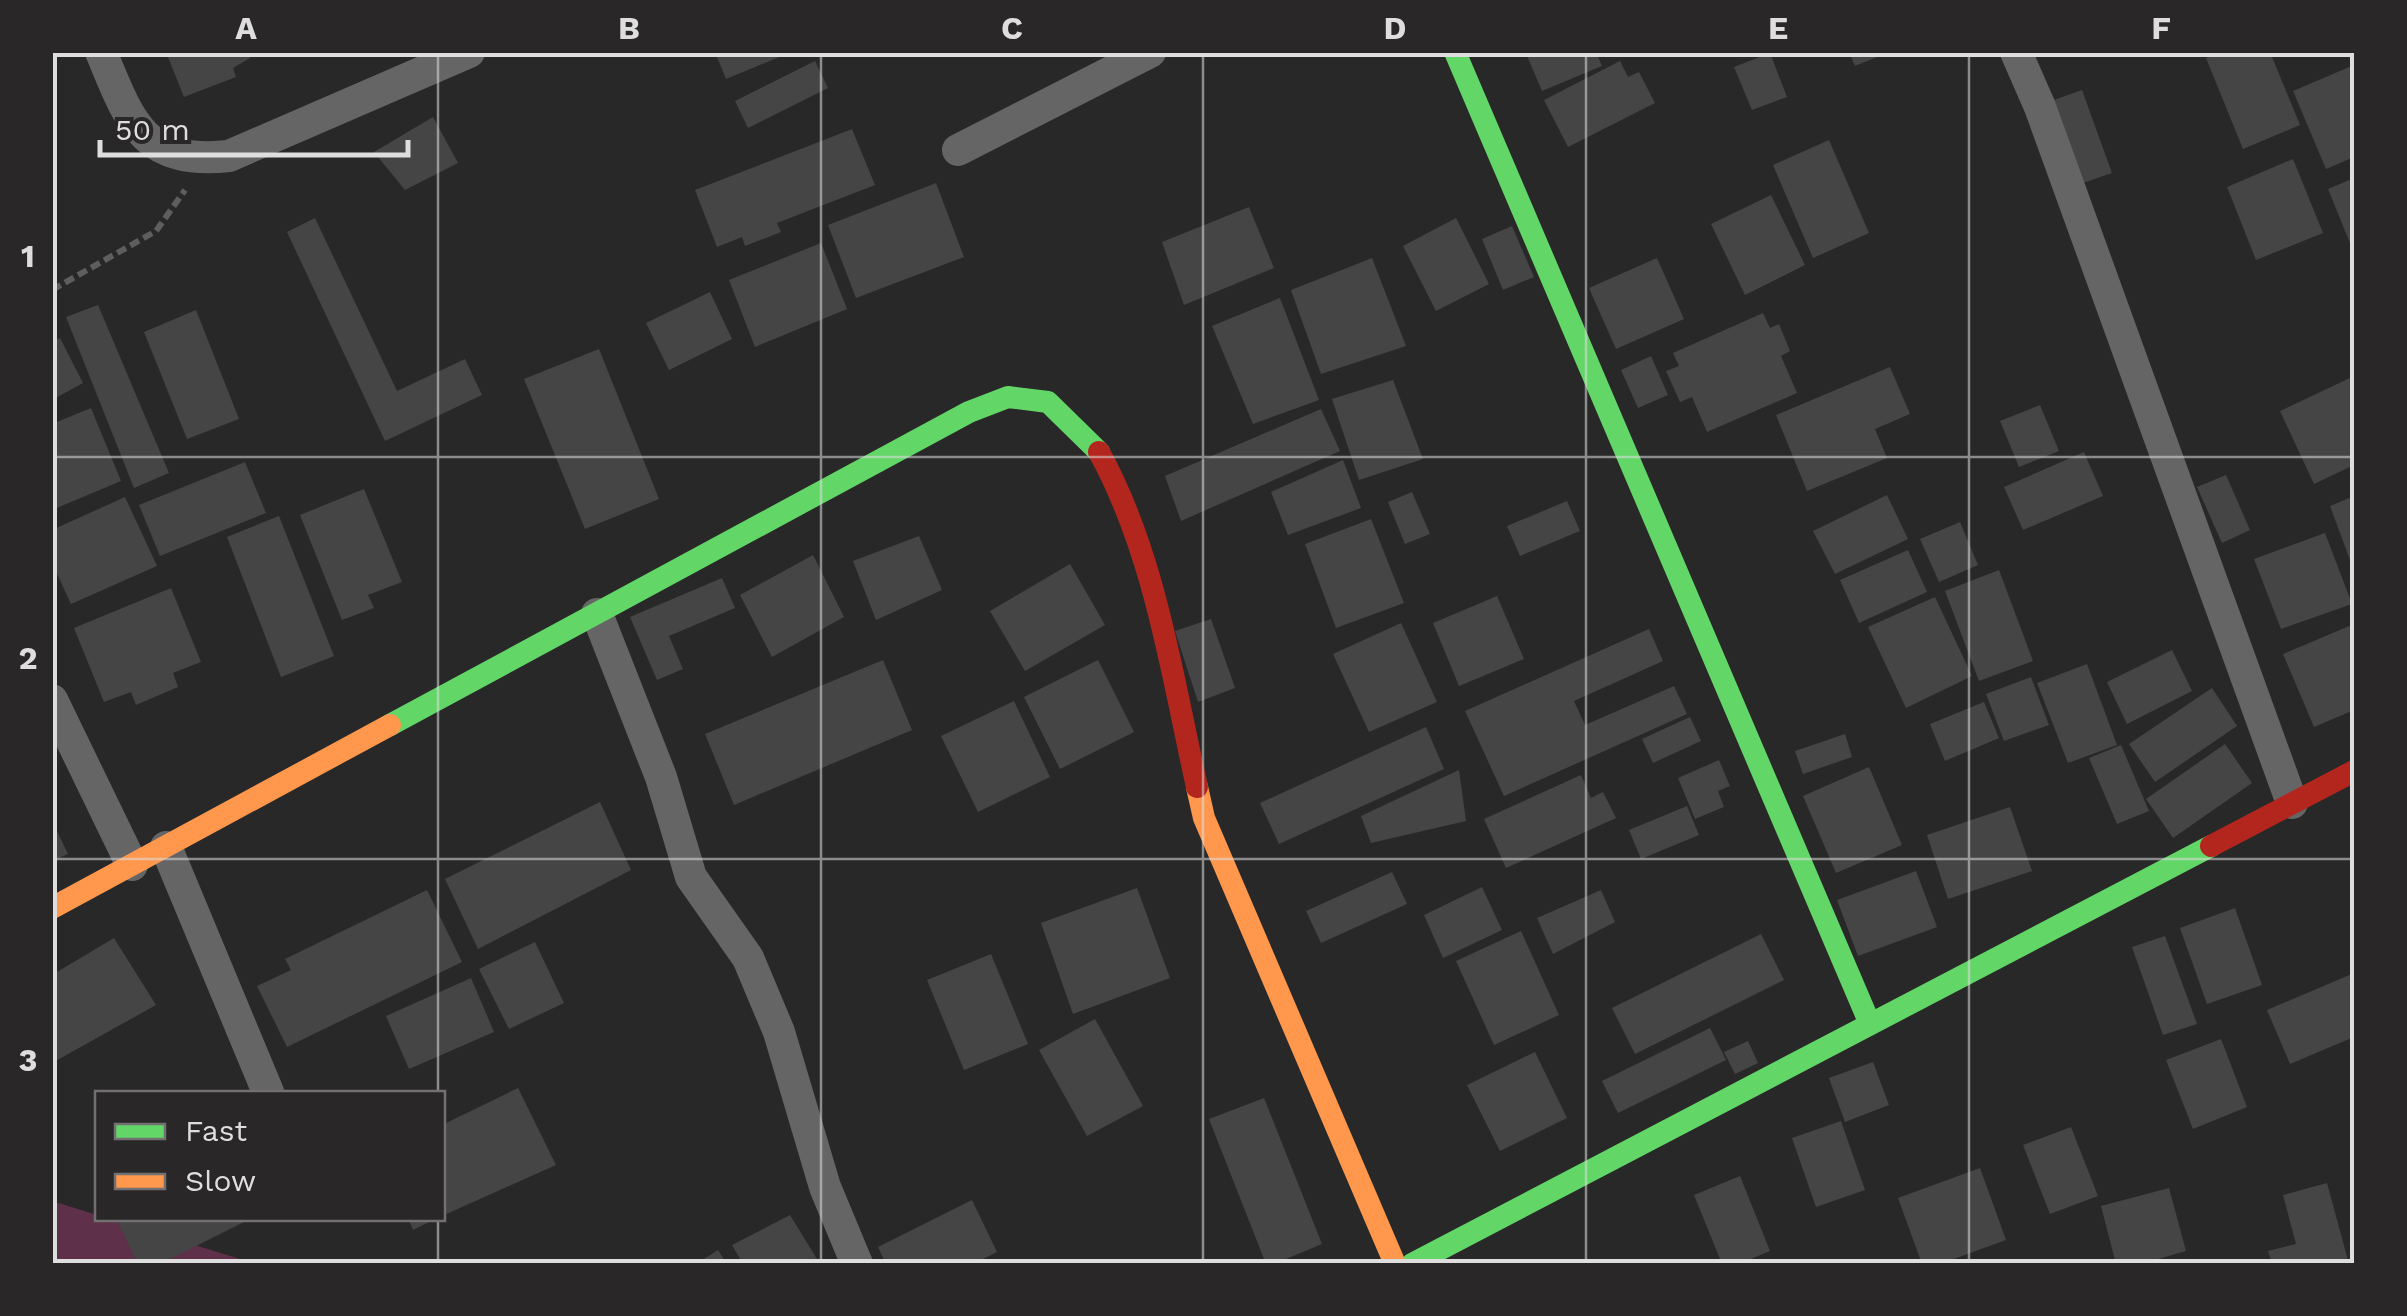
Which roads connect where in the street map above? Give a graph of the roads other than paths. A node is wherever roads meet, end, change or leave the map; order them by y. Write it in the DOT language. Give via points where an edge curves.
graph roads {
  1 [pos="101,52"];
  2 [pos="468,52"];
  3 [pos="1150,52"];
  4 [pos="1455,52"];
  5 [pos="2016,52"];
  6 [pos="958,150"];
  7 [pos="597,614"];
  8 [pos="52,700"];
  9 [pos="2354,771"];
  10 [pos="2292,803"];
  11 [pos="166,847"];
  12 [pos="132,865"];
  13 [pos="52,908"];
  14 [pos="1870,1024"];
  15 [pos="268,1091"];
  16 [pos="857,1264"];
  17 [pos="1395,1264"];
  18 [pos="1412,1264"];
  1 -- 2 [label="street" via="129,120 158,149 194,160 229,156"];
  3 -- 6 [label="street"];
  4 -- 14 [label="street"];
  5 -- 10 [label="street"];
  7 -- 11 [label="street"];
  7 -- 16 [label="street" via="661,777 691,877 748,958 779,1032 825,1188"];
  7 -- 17 [label="street" via="970,412 1008,398 1048,402 1095,446 1122,496 1157,607 1204,818"];
  8 -- 12 [label="street"];
  9 -- 10 [label="street"];
  10 -- 14 [label="street"];
  11 -- 12 [label="street"];
  11 -- 15 [label="street"];
  12 -- 13 [label="street"];
  14 -- 18 [label="street"];
}
